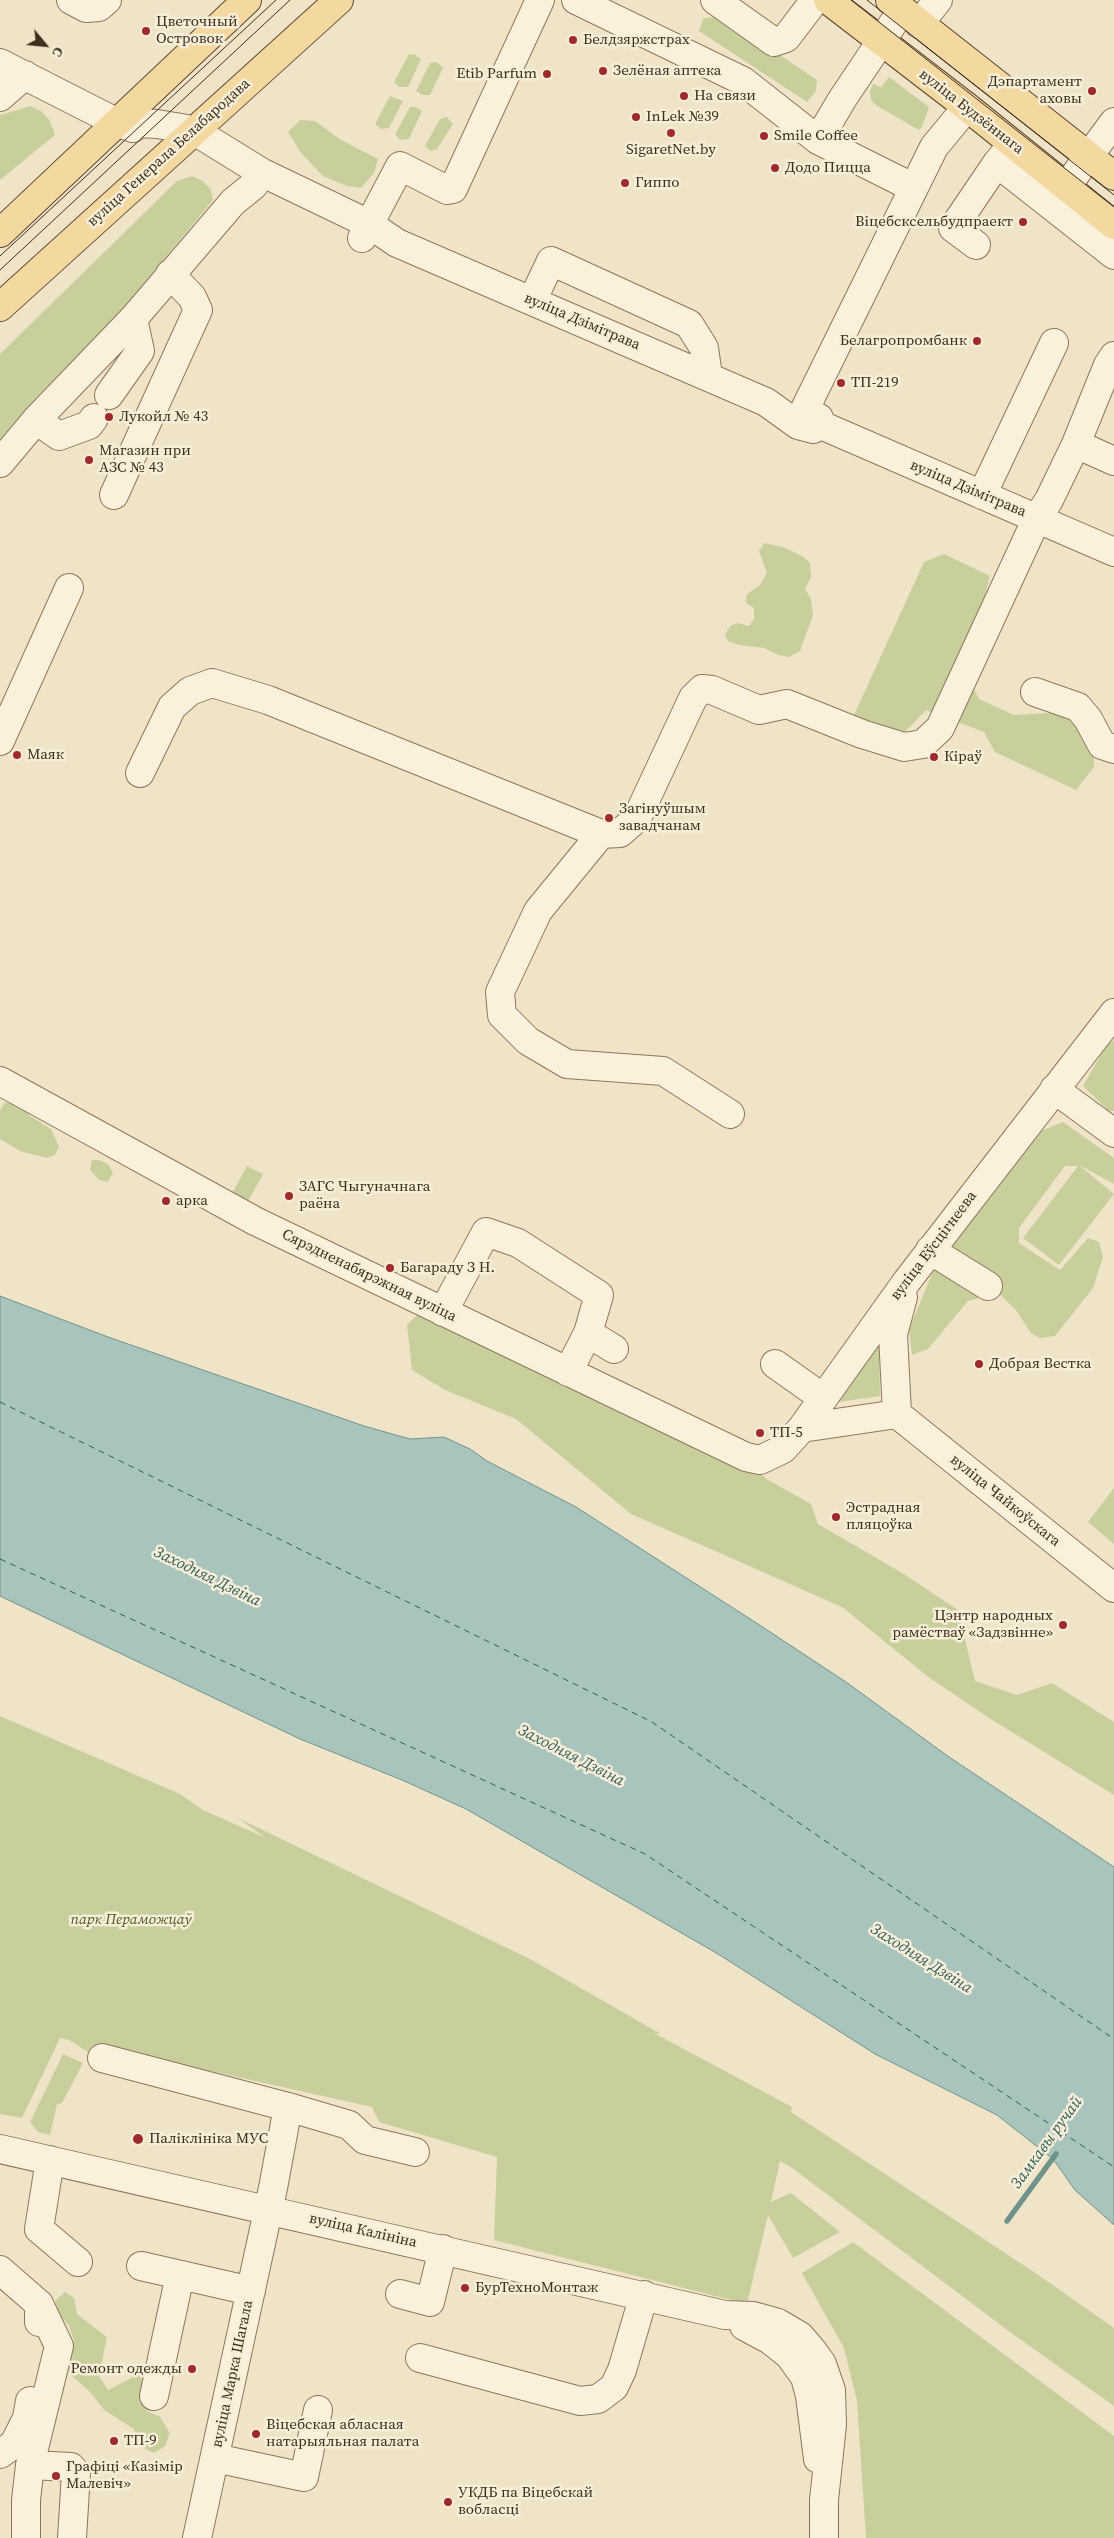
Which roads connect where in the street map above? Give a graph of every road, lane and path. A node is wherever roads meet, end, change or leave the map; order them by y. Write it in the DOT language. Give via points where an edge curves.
graph roads {
  1 [pos="71,0"];
  2 [pos="108,0"];
  3 [pos="247,0"];
  4 [pos="339,0"];
  5 [pos="540,0"];
  6 [pos="576,0"];
  7 [pos="715,0"];
  8 [pos="815,0"];
  9 [pos="828,0"];
  10 [pos="938,0"];
  11 [pos="904,11"];
  12 [pos="880,42"];
  13 [pos="0,63"];
  14 [pos="25,75"];
  15 [pos="0,97"];
  16 [pos="967,107"];
  17 [pos="116,122"];
  18 [pos="1114,122"];
  19 [pos="186,137"];
  20 [pos="818,140"];
  21 [pos="1005,154"];
  22 [pos="1089,157"];
  23 [pos="1114,176"];
  24 [pos="244,180"];
  25 [pos="1066,187"];
  26 [pos="914,188"];
  27 [pos="1114,225"];
  28 [pos="365,231"];
  29 [pos="0,232"];
  30 [pos="976,244"];
  31 [pos="1114,255"];
  32 [pos="170,274"];
  33 [pos="532,301"];
  34 [pos="0,307"];
  35 [pos="133,319"];
  36 [pos="1054,343"];
  37 [pos="1114,356"];
  38 [pos="708,376"];
  39 [pos="109,395"];
  40 [pos="813,417"];
  41 [pos="94,418"];
  42 [pos="36,420"];
  43 [pos="1076,444"];
  44 [pos="1114,461"];
  45 [pos="0,463"];
  46 [pos="114,495"];
  47 [pos="982,495"];
  48 [pos="1037,518"];
  49 [pos="1114,552"];
  50 [pos="69,588"];
  51 [pos="1035,692"];
  52 [pos="0,740"];
  53 [pos="1114,749"];
  54 [pos="140,773"];
  55 [pos="601,834"];
  56 [pos="1114,1013"];
  57 [pos="0,1081"];
  58 [pos="1054,1089"];
  59 [pos="730,1114"];
  60 [pos="1114,1134"];
  61 [pos="930,1250"];
  62 [pos="907,1281"];
  63 [pos="988,1286"];
  64 [pos="443,1312"];
  65 [pos="588,1333"];
  66 [pos="614,1349"];
  67 [pos="775,1364"];
  68 [pos="568,1372"];
  69 [pos="823,1398"];
  70 [pos="897,1414"];
  71 [pos="802,1428"];
  72 [pos="746,1457"];
  73 [pos="1114,1588"];
  74 [pos="102,2058"];
  75 [pos="288,2107"];
  76 [pos="0,2149"];
  77 [pos="415,2152"];
  78 [pos="50,2160"];
  79 [pos="269,2209"];
  80 [pos="443,2249"];
  81 [pos="78,2262"];
  82 [pos="141,2266"];
  83 [pos="0,2270"];
  84 [pos="180,2275"];
  85 [pos="251,2291"];
  86 [pos="400,2294"];
  87 [pos="644,2295"];
  88 [pos="39,2304"];
  89 [pos="420,2358"];
  90 [pos="154,2396"];
  91 [pos="318,2410"];
  92 [pos="0,2454"];
  93 [pos="215,2458"];
  94 [pos="30,2465"];
  95 [pos="26,2538"];
  96 [pos="72,2538"];
  97 [pos="197,2538"];
  98 [pos="824,2538"];
  1 -- 2 [label="street" via="86,8 99,7"];
  3 -- 17 [label="main road"];
  4 -- 19 [label="main road, вуліца Генерала Белабародава"];
  5 -- 28 [label="street" via="453,189 447,190 400,166"];
  6 -- 20 [label="street" via="743,81"];
  7 -- 8 [label="street" via="774,42 786,38"];
  9 -- 12 [label="main road, вуліца Будзённага"];
  10 -- 11 [label="street"];
  11 -- 12 [label="street"];
  11 -- 22 [label="main road"];
  12 -- 16 [label="main road, вуліца Будзённага"];
  12 -- 20 [label="street"];
  13 -- 14 [label="street, вуліца Дзімітрава"];
  14 -- 15 [label="street"];
  14 -- 17 [label="street, вуліца Дзімітрава"];
  16 -- 21 [label="main road, вуліца Будзённага"];
  16 -- 26 [label="street" via="934,147"];
  17 -- 19 [label="street, вуліца Дзімітрава"];
  17 -- 29 [label="main road"];
  18 -- 22 [label="street"];
  19 -- 24 [label="street, вуліца Дзімітрава"];
  19 -- 28 [label="street, вуліца Дзімітрава" via="261,172"];
  19 -- 34 [label="main road, вуліца Генерала Белабародава"];
  20 -- 26 [label="street"];
  21 -- 25 [label="main road, вуліца Будзённага"];
  21 -- 30 [label="street" via="953,228"];
  21 -- 31 [label="street"];
  22 -- 23 [label="main road"];
  22 -- 25 [label="street"];
  24 -- 28 [label="street, вуліца Дзімітрава"];
  24 -- 32 [label="street" via="232,202"];
  25 -- 27 [label="main road, вуліца Будзённага"];
  26 -- 40 [label="street" via="831,355"];
  28 -- 33 [label="street, вуліца Дзімітрава"];
  32 -- 35 [label="street"];
  32 -- 46 [label="street" via="192,297 198,310"];
  33 -- 38 [label="street, вуліца Дзімітрава"];
  33 -- 38 [label="street" via="551,261 689,324 704,348"];
  35 -- 39 [label="street" via="140,351"];
  35 -- 42 [label="street"];
  36 -- 47 [label="street"];
  37 -- 43 [label="street"];
  38 -- 40 [label="street, вуліца Дзімітрава" via="766,402 798,425 812,429"];
  40 -- 47 [label="street, вуліца Дзімітрава"];
  41 -- 42 [label="street" via="89,425 59,436"];
  42 -- 45 [label="street"];
  43 -- 44 [label="street"];
  43 -- 48 [label="street"];
  47 -- 48 [label="street, вуліца Дзімітрава"];
  48 -- 49 [label="street, вуліца Дзімітрава"];
  48 -- 55 [label="street" via="940,728 923,744 904,747 787,704 759,710 712,690 702,689 693,698 637,818 620,833"];
  50 -- 52 [label="street"];
  51 -- 53 [label="street" via="1078,707 1102,745"];
  54 -- 55 [label="street" via="172,707 190,691 212,683 277,703"];
  55 -- 59 [label="street" via="538,911 500,992 502,1015 528,1041 567,1064 663,1071"];
  56 -- 58 [label="street, вуліца Еўсцігнеева"];
  57 -- 64 [label="street, Сярэдненабярэжная вуліца" via="168,1175 304,1234"];
  58 -- 60 [label="street"];
  58 -- 61 [label="street, вуліца Еўсцігнеева"];
  61 -- 62 [label="street, вуліца Еўсцігнеева"];
  61 -- 63 [label="street"];
  62 -- 69 [label="street, вуліца Еўсцігнеева"];
  62 -- 70 [label="street" via="893,1334"];
  64 -- 65 [label="street" via="486,1232 518,1243 599,1294"];
  64 -- 68 [label="street, Сярэдненабярэжная вуліца"];
  65 -- 66 [label="street"];
  65 -- 68 [label="street"];
  67 -- 69 [label="street"];
  68 -- 72 [label="street, Сярэдненабярэжная вуліца"];
  69 -- 71 [label="street, вуліца Еўсцігнеева"];
  70 -- 71 [label="street"];
  70 -- 73 [label="street, вуліца Чайкоўскага"];
  71 -- 72 [label="street, вуліца Еўсцігнеева" via="783,1449 760,1460"];
  74 -- 75 [label="street"];
  75 -- 77 [label="street" via="349,2125 365,2140"];
  75 -- 79 [label="street, вуліца Марка Шагала"];
  76 -- 78 [label="street, вуліца Калініна"];
  78 -- 79 [label="street, вуліца Калініна"];
  78 -- 81 [label="street" via="39,2229"];
  79 -- 80 [label="street, вуліца Калініна"];
  79 -- 85 [label="street, вуліца Марка Шагала"];
  80 -- 86 [label="street" via="430,2302"];
  80 -- 87 [label="street, вуліца Калініна"];
  82 -- 84 [label="street"];
  83 -- 88 [label="street"];
  84 -- 85 [label="street"];
  84 -- 90 [label="street"];
  85 -- 93 [label="street, вуліца Марка Шагала"];
  87 -- 89 [label="street" via="622,2370 614,2387 598,2399 580,2401"];
  87 -- 98 [label="street, вуліца Калініна" via="725,2314 789,2355 805,2377 810,2396 824,2500"];
  88 -- 92 [label="street" via="40,2353 27,2418 14,2444"];
  88 -- 94 [label="street" via="59,2346"];
  91 -- 93 [label="street" via="304,2477"];
  93 -- 97 [label="street, вуліца Марка Шагала"];
  94 -- 95 [label="street"];
  94 -- 96 [label="street" via="72,2467 76,2473"];
}
